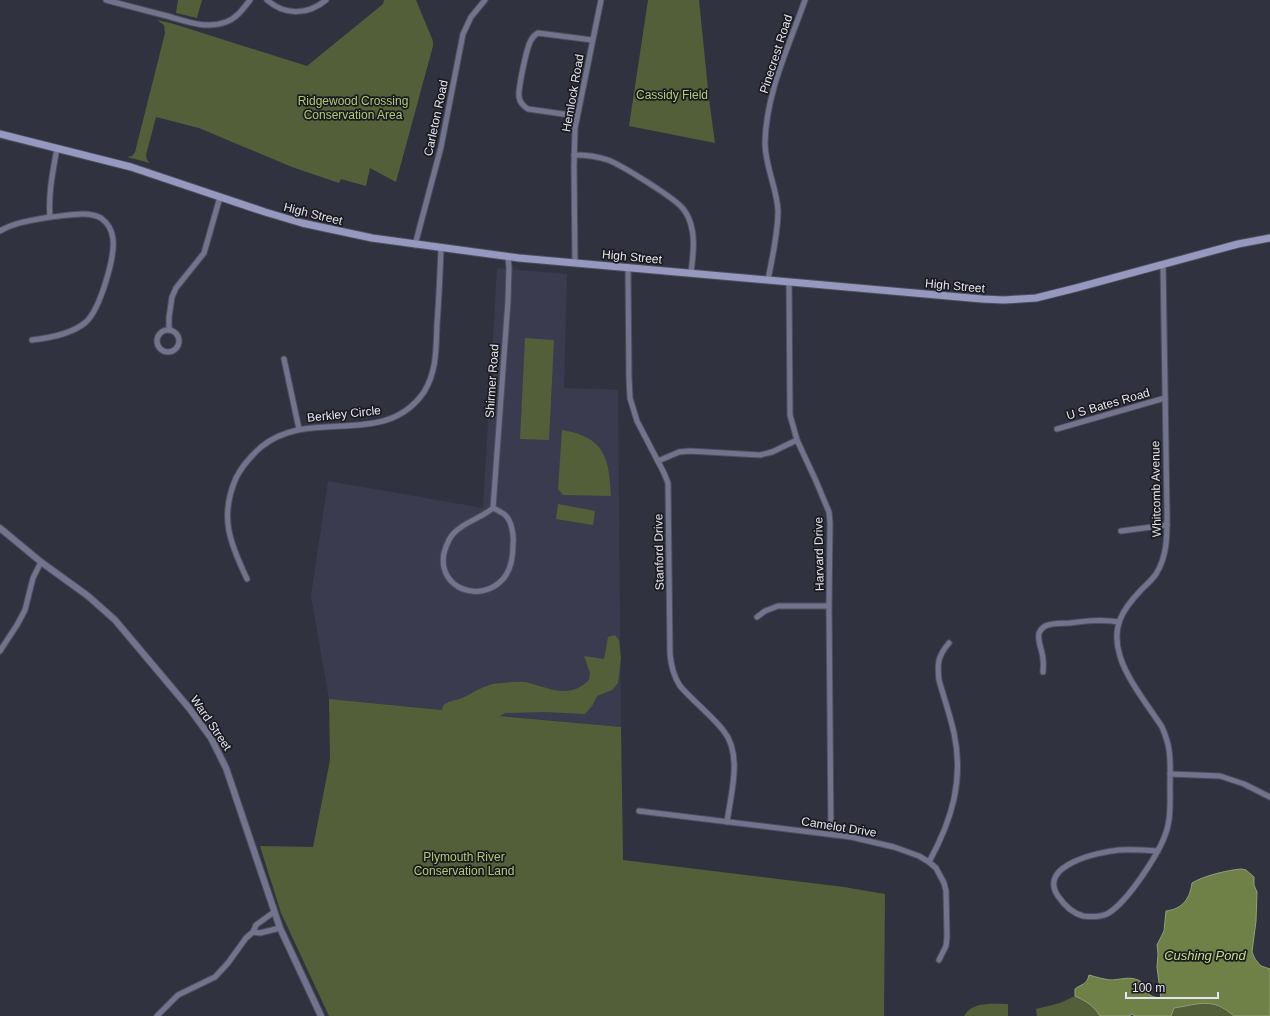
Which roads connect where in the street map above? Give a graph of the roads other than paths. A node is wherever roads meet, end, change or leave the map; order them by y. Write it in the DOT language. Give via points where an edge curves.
graph roads {
  1 [pos="106,0"];
  2 [pos="250,0"];
  3 [pos="267,0"];
  4 [pos="326,0"];
  5 [pos="484,0"];
  6 [pos="601,0"];
  7 [pos="805,0"];
  8 [pos="592,40"];
  9 [pos="577,116"];
  10 [pos="0,134"];
  11 [pos="57,148"];
  12 [pos="574,155"];
  13 [pos="220,197"];
  14 [pos="50,217"];
  15 [pos="0,231"];
  16 [pos="1270,238"];
  17 [pos="415,245"];
  18 [pos="441,248"];
  19 [pos="508,257"];
  20 [pos="575,263"];
  21 [pos="1163,264"];
  22 [pos="628,268"];
  23 [pos="691,273"];
  24 [pos="768,280"];
  25 [pos="789,282"];
  26 [pos="169,330"];
  27 [pos="32,340"];
  28 [pos="284,359"];
  29 [pos="1165,398"];
  30 [pos="299,429"];
  31 [pos="1057,429"];
  32 [pos="797,440"];
  33 [pos="658,461"];
  34 [pos="494,508"];
  35 [pos="1167,525"];
  36 [pos="0,528"];
  37 [pos="1121,531"];
  38 [pos="41,562"];
  39 [pos="247,579"];
  40 [pos="829,606"];
  41 [pos="757,617"];
  42 [pos="1119,622"];
  43 [pos="949,643"];
  44 [pos="0,650"];
  45 [pos="1044,672"];
  46 [pos="1170,774"];
  47 [pos="1270,797"];
  48 [pos="639,811"];
  49 [pos="727,822"];
  50 [pos="832,834"];
  51 [pos="1158,851"];
  52 [pos="929,862"];
  53 [pos="274,912"];
  54 [pos="280,928"];
  55 [pos="253,932"];
  56 [pos="939,960"];
  57 [pos="157,1016"];
  58 [pos="320,1016"];
  1 -- 2 [label="street" via="188,22 213,26 235,18"];
  3 -- 4 [label="street" via="291,12 315,8"];
  5 -- 17 [label="street, Carleton Road" via="471,17 463,34 442,142"];
  6 -- 8 [label="street, Hemlock Road"];
  7 -- 24 [label="street, Pinecrest Road" via="778,74 766,126 766,159 778,211"];
  8 -- 9 [label="street, Hemlock Road"];
  8 -- 9 [label="street" via="538,34 530,41 519,91 519,98 525,107"];
  9 -- 12 [label="street, Hemlock Road"];
  10 -- 11 [label="main road, High Street"];
  11 -- 13 [label="main road, High Street" via="131,167"];
  11 -- 14 [label="street" via="50,188"];
  12 -- 20 [label="street, Hemlock Road"];
  12 -- 23 [label="street" via="607,160 624,168 684,210 693,230"];
  13 -- 17 [label="main road, High Street" via="302,224 350,235"];
  13 -- 26 [label="street" via="204,253 176,288 172,297"];
  14 -- 15 [label="street" via="23,222"];
  14 -- 27 [label="street" via="84,214 102,219 111,231 112,256 99,303 86,322 50,338"];
  16 -- 21 [label="main road, High Street"];
  17 -- 18 [label="main road, High Street"];
  18 -- 19 [label="main road, High Street"];
  18 -- 30 [label="street, Berkley Circle" via="435,361 430,382 420,397 407,410 385,421"];
  19 -- 20 [label="main road, High Street"];
  19 -- 34 [label="street, Shirmer Road" via="508,301"];
  20 -- 22 [label="main road, High Street"];
  21 -- 25 [label="main road, High Street" via="1062,292 1014,300"];
  21 -- 29 [label="street, Whitcomb Avenue"];
  22 -- 23 [label="main road, High Street"];
  22 -- 33 [label="street, Stanford Drive" via="630,398 637,421"];
  23 -- 24 [label="main road, High Street"];
  24 -- 25 [label="main road, High Street"];
  25 -- 32 [label="street, Harvard Drive" via="789,400"];
  26 -- 26 [label="street" via="176,333 179,342 176,348 166,351 160,347 158,341 160,334"];
  28 -- 30 [label="street"];
  29 -- 31 [label="street, U S Bates Road"];
  29 -- 35 [label="street, Whitcomb Avenue"];
  30 -- 39 [label="street, Berkley Circle" via="277,436 254,453 244,464 233,486 228,506 228,529 234,552"];
  32 -- 33 [label="street" via="760,455 690,451 679,452"];
  32 -- 40 [label="street, Harvard Drive" via="828,512"];
  33 -- 49 [label="street, Stanford Drive" via="668,483 669,493 671,667 680,686 722,729 731,743 734,761"];
  34 -- 34 [label="street" via="455,532 446,547 443,559 446,575 461,588 478,591 494,587 504,579 510,567 514,540 512,529 505,515"];
  35 -- 37 [label="street"];
  35 -- 42 [label="street, Whitcomb Avenue" via="1164,556 1156,574 1126,607"];
  36 -- 38 [label="street, Ward Street"];
  38 -- 44 [label="street" via="33,578 25,610"];
  38 -- 53 [label="street, Ward Street" via="88,596 115,620 211,738 226,768"];
  40 -- 41 [label="street" via="778,606"];
  40 -- 50 [label="street, Harvard Drive"];
  42 -- 45 [label="street" via="1096,620 1060,623 1042,628 1039,638"];
  42 -- 46 [label="street, Whitcomb Avenue" via="1117,638 1120,657 1167,738"];
  43 -- 52 [label="street" via="939,659 938,673 954,734 957,779 953,808"];
  46 -- 47 [label="street" via="1220,776"];
  46 -- 51 [label="street, Whitcomb Avenue" via="1169,824"];
  48 -- 49 [label="street, Camelot Drive"];
  49 -- 50 [label="street, Camelot Drive"];
  50 -- 52 [label="street, Camelot Drive" via="908,851"];
  51 -- 51 [label="street, Whitcomb Avenue" via="1125,897 1106,914 1090,917 1076,913 1062,902 1056,893 1056,875 1074,862 1095,854 1119,850"];
  52 -- 56 [label="street, Camelot Drive" via="941,875 946,891 946,946"];
  53 -- 54 [label="street, Ward Street"];
  53 -- 55 [label="street" via="256,925"];
  54 -- 55 [label="street" via="260,933"];
  54 -- 58 [label="street, Ward Street"];
  55 -- 57 [label="street" via="215,977 178,995"];
}
